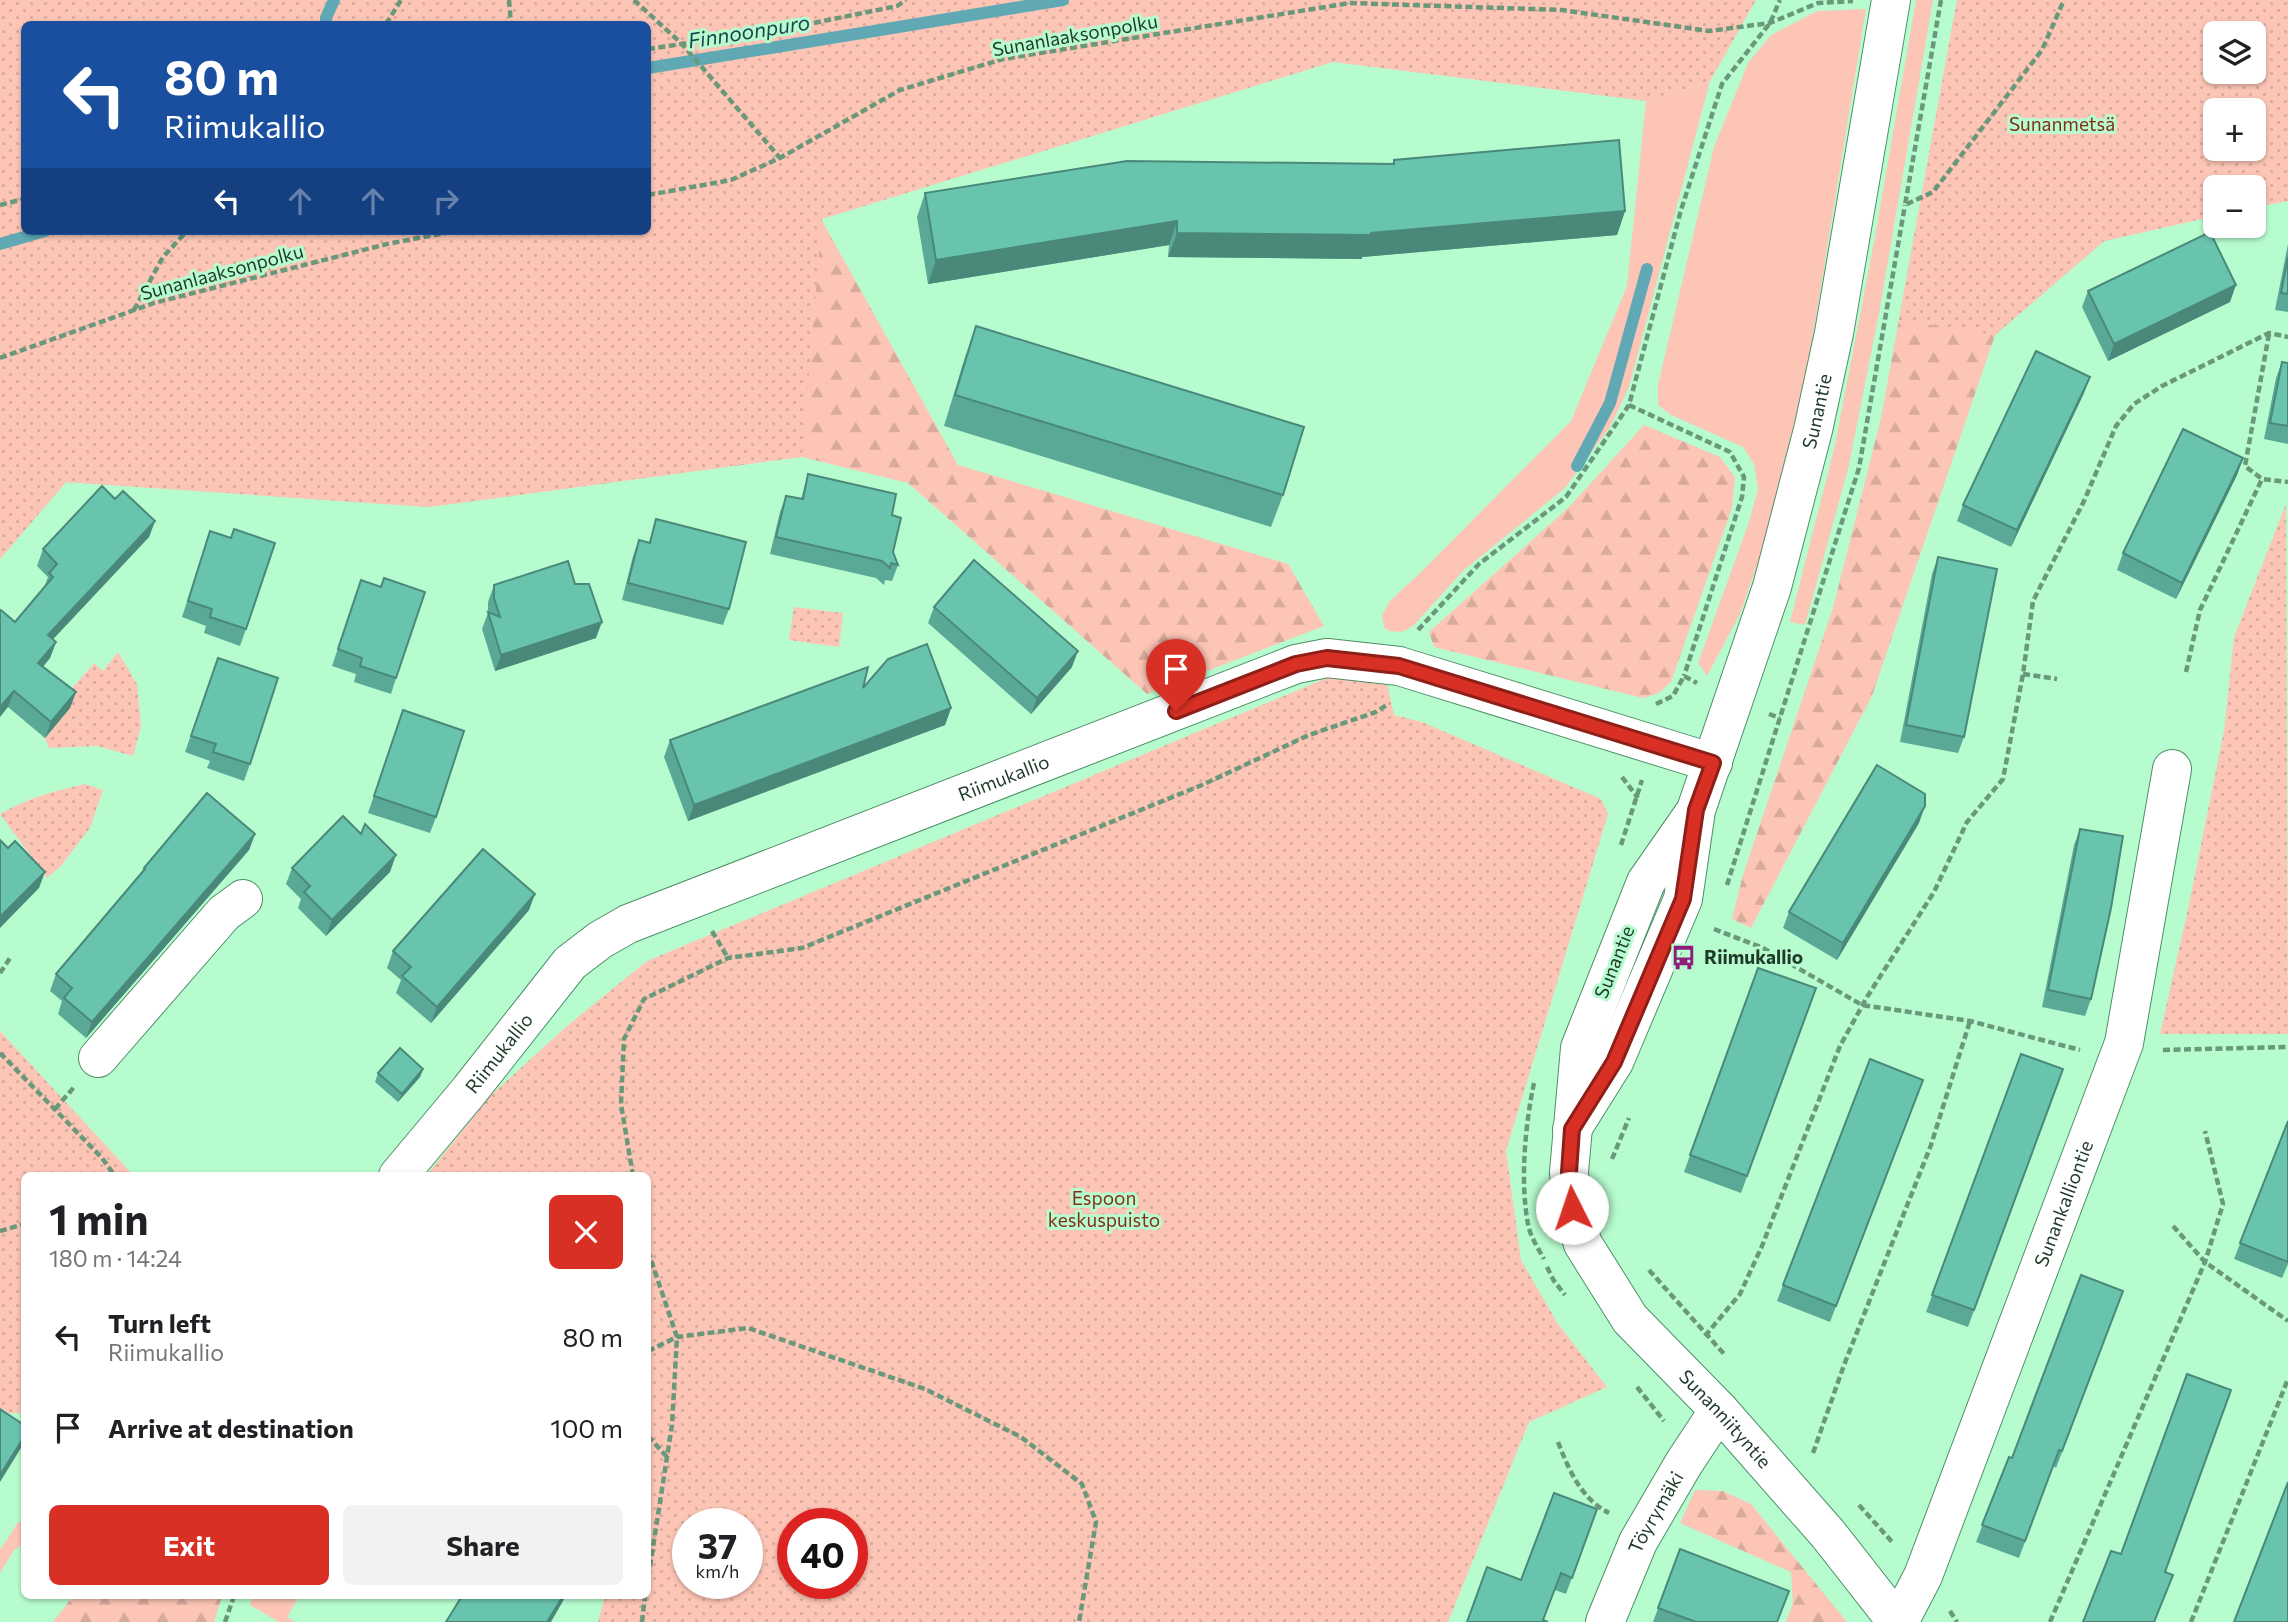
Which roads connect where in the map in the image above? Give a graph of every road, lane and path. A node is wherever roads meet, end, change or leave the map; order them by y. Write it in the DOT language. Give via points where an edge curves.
graph roads {
  1 [pos="401,0"];
  2 [pos="509,0"];
  3 [pos="634,0"];
  4 [pos="906,0"];
  5 [pos="1780,0"];
  6 [pos="1861,0"];
  7 [pos="1891,0"];
  8 [pos="1941,0"];
  9 [pos="2064,0"];
  10 [pos="388,21"];
  11 [pos="511,21"];
  12 [pos="1770,23"];
  13 [pos="682,44"];
  14 [pos="651,49"];
  15 [pos="780,158"];
  16 [pos="651,194"];
  17 [pos="21,200"];
  18 [pos="0,205"];
  19 [pos="1905,205"];
  20 [pos="183,235"];
  21 [pos="435,235"];
  22 [pos="134,310"];
  23 [pos="2269,333"];
  24 [pos="2288,337"];
  25 [pos="0,358"];
  26 [pos="1629,405"];
  27 [pos="2262,479"];
  28 [pos="2288,482"];
  29 [pos="1413,636"];
  30 [pos="2186,672"];
  31 [pos="2023,674"];
  32 [pos="1684,676"];
  33 [pos="2057,679"];
  34 [pos="1397,698"];
  35 [pos="1713,763"];
  36 [pos="2172,769"];
  37 [pos="1641,784"];
  38 [pos="1617,857"];
  39 [pos="1726,888"];
  40 [pos="243,899"];
  41 [pos="1715,921"];
  42 [pos="10,958"];
  43 [pos="0,973"];
  44 [pos="1862,1005"];
  45 [pos="1970,1021"];
  46 [pos="2288,1047"];
  47 [pos="2121,1051"];
  48 [pos="0,1053"];
  49 [pos="98,1058"];
  50 [pos="1536,1074"];
  51 [pos="1634,1110"];
  52 [pos="2205,1131"];
  53 [pos="1609,1166"];
  54 [pos="112,1172"];
  55 [pos="401,1172"];
  56 [pos="632,1172"];
  57 [pos="1572,1208"];
  58 [pos="21,1225"];
  59 [pos="2173,1226"];
  60 [pos="0,1231"];
  61 [pos="651,1260"];
  62 [pos="2206,1262"];
  63 [pos="1643,1263"];
  64 [pos="1570,1302"];
  65 [pos="2288,1321"];
  66 [pos="1707,1335"];
  67 [pos="677,1337"];
  68 [pos="651,1350"];
  69 [pos="1733,1364"];
  70 [pos="2288,1379"];
  71 [pos="1634,1383"];
  72 [pos="1719,1410"];
  73 [pos="651,1439"];
  74 [pos="1558,1442"];
  75 [pos="1804,1443"];
  76 [pos="1692,1451"];
  77 [pos="667,1457"];
  78 [pos="1859,1504"];
  79 [pos="1616,1517"];
  80 [pos="651,1560"];
  81 [pos="1923,1576"];
  82 [pos="233,1599"];
  83 [pos="645,1599"];
  84 [pos="225,1622"];
  85 [pos="642,1622"];
  86 [pos="1079,1622"];
  87 [pos="1605,1622"];
  88 [pos="1898,1622"];
  89 [pos="1957,1622"];
  90 [pos="2050,1622"];
  91 [pos="2191,1622"];
  1 -- 10 [label="path"];
  2 -- 11 [label="path"];
  3 -- 13 [label="path"];
  4 -- 13 [label="path" via="897,6 803,25"];
  5 -- 12 [label="path"];
  6 -- 12 [label="path, Sunanlaaksonpolku" via="1818,3"];
  7 -- 35 [label="street, Sunantie" via="1813,430 1772,587"];
  8 -- 19 [label="path"];
  9 -- 19 [label="path" via="2042,50 1933,192"];
  12 -- 15 [label="path, Sunanlaaksonpolku" via="1709,31 1562,10 1349,3 1003,59 900,90"];
  12 -- 26 [label="path" via="1722,84 1681,210"];
  13 -- 14 [label="path"];
  13 -- 15 [label="path"];
  15 -- 16 [label="path, Sunanlaaksonpolku" via="732,180"];
  17 -- 18 [label="path"];
  19 -- 39 [label="path" via="1859,468"];
  20 -- 22 [label="path" via="163,257"];
  21 -- 22 [label="path, Sunanlaaksonpolku"];
  22 -- 25 [label="path, Sunanlaaksonpolku"];
  23 -- 24 [label="path"];
  23 -- 27 [label="path" via="2245,466"];
  23 -- 31 [label="path" via="2162,386 2134,404 2116,426 2034,601"];
  26 -- 29 [label="path" via="1566,497 1479,564"];
  26 -- 32 [label="path" via="1730,452 1744,477 1742,497"];
  27 -- 28 [label="path"];
  27 -- 30 [label="path" via="2200,610"];
  31 -- 33 [label="path"];
  31 -- 44 [label="path" via="2003,779 1966,822 1934,892"];
  34 -- 56 [label="path" via="1376,712 1279,747 1202,785 803,948 728,958 644,999 624,1039 621,1104"];
  35 -- 55 [label="street, Riimukallio" via="1399,666 1327,658 1296,664 628,924 570,963"];
  35 -- 57 [label="street, Sunantie" via="1696,810 1646,882 1580,1048 1569,1172"];
  36 -- 47 [label="street, Sunankalliontie"];
  37 -- 38 [label="path"];
  40 -- 49 [label="street" via="224,913"];
  41 -- 44 [label="path" via="1713,929 1763,948"];
  42 -- 43 [label="path"];
  44 -- 45 [label="path"];
  44 -- 66 [label="path" via="1840,1046 1740,1294"];
  45 -- 47 [label="path"];
  45 -- 75 [label="path" via="1931,1145 1813,1453"];
  46 -- 47 [label="path"];
  47 -- 81 [label="street, Sunankalliontie"];
  48 -- 54 [label="path"];
  50 -- 64 [label="path" via="1524,1166 1528,1226 1554,1281"];
  51 -- 53 [label="path"];
  52 -- 62 [label="path" via="2223,1204"];
  57 -- 72 [label="street, Sunanniityntie" via="1583,1244 1630,1319"];
  58 -- 60 [label="path"];
  59 -- 62 [label="path"];
  61 -- 67 [label="path"];
  62 -- 65 [label="path"];
  62 -- 90 [label="path"];
  63 -- 66 [label="path"];
  66 -- 69 [label="path"];
  67 -- 68 [label="path"];
  67 -- 77 [label="path"];
  67 -- 86 [label="path" via="748,1328 925,1389 1021,1437 1082,1484 1097,1522"];
  70 -- 91 [label="path"];
  71 -- 76 [label="path"];
  72 -- 76 [label="street, Töyrymäki"];
  72 -- 88 [label="street, Sunanniityntie"];
  73 -- 77 [label="path"];
  74 -- 79 [label="path" via="1572,1477 1599,1508"];
  76 -- 87 [label="street, Töyrymäki" via="1638,1542"];
  77 -- 80 [label="path"];
  78 -- 81 [label="path"];
  81 -- 88 [label="street, Sunankalliontie"];
  81 -- 89 [label="path"];
  82 -- 84 [label="path"];
  83 -- 85 [label="path"];
}
